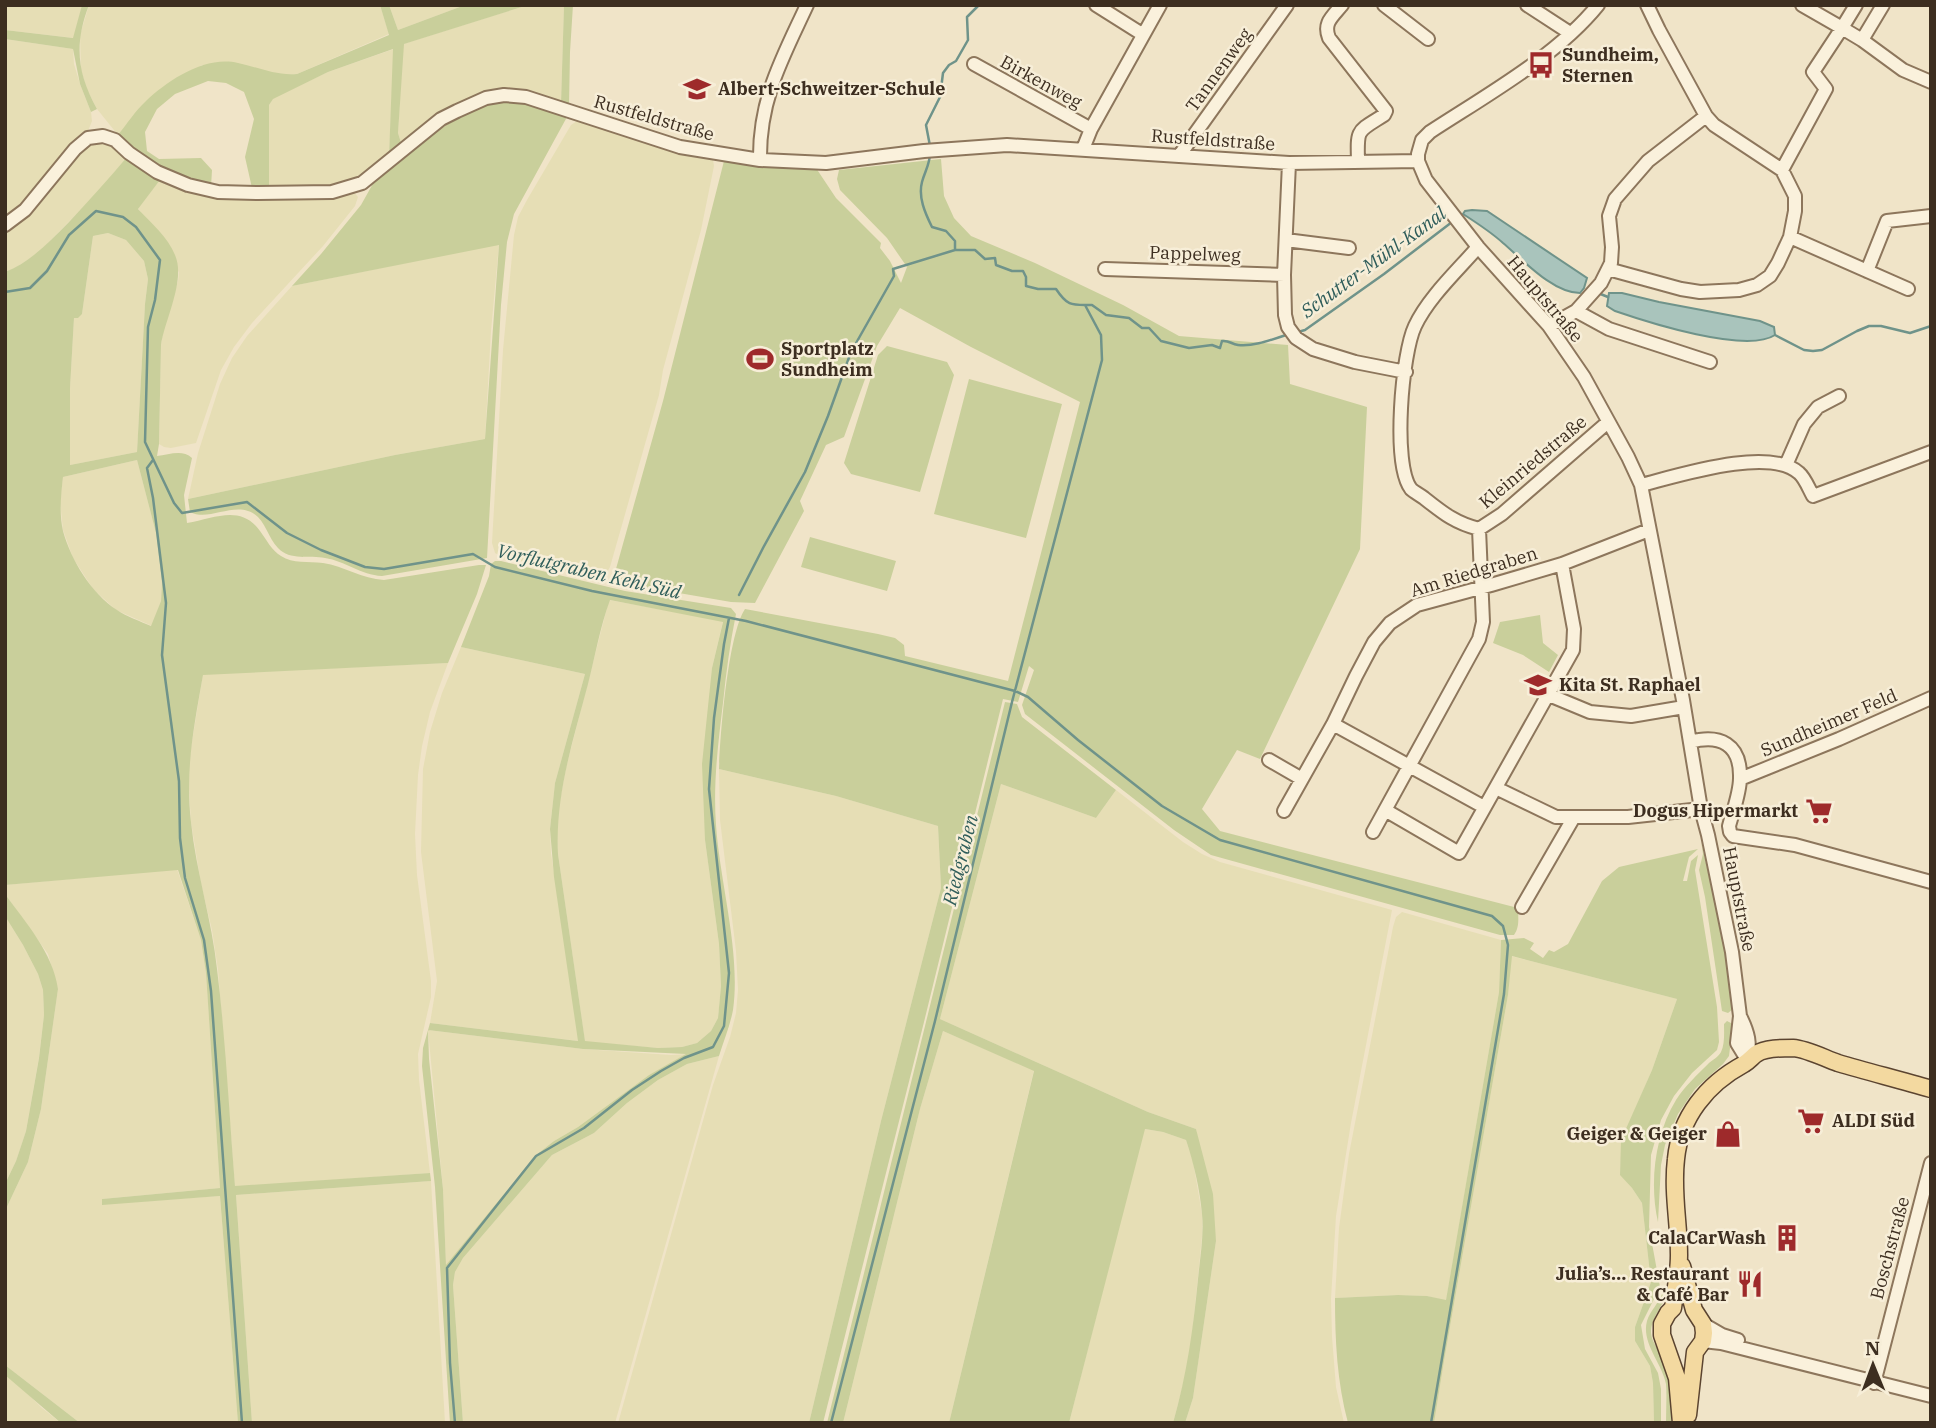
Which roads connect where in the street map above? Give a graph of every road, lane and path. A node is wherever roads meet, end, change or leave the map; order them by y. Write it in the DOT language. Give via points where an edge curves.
graph roads {
  1 [pos="807,5"];
  2 [pos="1096,5"];
  3 [pos="1160,5"];
  4 [pos="1287,5"];
  5 [pos="1342,5"];
  6 [pos="1384,5"];
  7 [pos="1527,5"];
  8 [pos="1598,5"];
  9 [pos="1647,5"];
  10 [pos="1802,5"];
  11 [pos="1856,5"];
  12 [pos="1883,5"];
  13 [pos="1842,28"];
  14 [pos="1570,33"];
  15 [pos="1142,34"];
  16 [pos="1428,39"];
  17 [pos="1862,40"];
  18 [pos="974,64"];
  19 [pos="1931,82"];
  20 [pos="1706,116"];
  21 [pos="1091,129"];
  22 [pos="1083,149"];
  23 [pos="1179,156"];
  24 [pos="760,160"];
  25 [pos="1358,161"];
  26 [pos="1419,162"];
  27 [pos="1289,163"];
  28 [pos="1782,170"];
  29 [pos="1931,216"];
  30 [pos="5,225"];
  31 [pos="1790,237"];
  32 [pos="1286,240"];
  33 [pos="1478,247"];
  34 [pos="1349,248"];
  35 [pos="1105,269"];
  36 [pos="1608,269"];
  37 [pos="1867,271"];
  38 [pos="1284,275"];
  39 [pos="1908,289"];
  40 [pos="1576,311"];
  41 [pos="1549,326"];
  42 [pos="1710,362"];
  43 [pos="1406,372"];
  44 [pos="1839,396"];
  45 [pos="1608,422"];
  46 [pos="1931,452"];
  47 [pos="1786,465"];
  48 [pos="1641,485"];
  49 [pos="1479,529"];
  50 [pos="1649,530"];
  51 [pos="1562,564"];
  52 [pos="1482,588"];
  53 [pos="1549,695"];
  54 [pos="1931,698"];
  55 [pos="1684,707"];
  56 [pos="1333,724"];
  57 [pos="1690,742"];
  58 [pos="1269,760"];
  59 [pos="1409,764"];
  60 [pos="1302,779"];
  61 [pos="1740,779"];
  62 [pos="1496,788"];
  63 [pos="1485,807"];
  64 [pos="1701,809"];
  65 [pos="1385,810"];
  66 [pos="1284,811"];
  67 [pos="1574,817"];
  68 [pos="1373,832"];
  69 [pos="1931,882"];
  70 [pos="1522,907"];
  71 [pos="1748,1061"];
  72 [pos="1931,1088"];
  73 [pos="1931,1163"];
  74 [pos="1679,1257"];
  75 [pos="1673,1308"];
  76 [pos="1694,1310"];
  77 [pos="1703,1324"];
  78 [pos="1699,1347"];
  79 [pos="1668,1349"];
  80 [pos="1776,1359"];
  81 [pos="1874,1383"];
  82 [pos="1931,1396"];
  83 [pos="1681,1423"];
  84 [pos="1687,1423"];
  1 -- 24 [label="street" via="768,96"];
  2 -- 15 [label="street"];
  3 -- 15 [label="street"];
  4 -- 23 [label="street, Tannenweg"];
  5 -- 25 [label="street" via="1326,25 1329,38 1386,111 1359,132"];
  6 -- 16 [label="street"];
  7 -- 14 [label="street"];
  8 -- 14 [label="street"];
  9 -- 20 [label="street"];
  10 -- 13 [label="street"];
  11 -- 13 [label="street"];
  12 -- 17 [label="street"];
  13 -- 17 [label="street"];
  13 -- 28 [label="street" via="1813,72 1826,89"];
  14 -- 26 [label="street" via="1524,71 1430,132 1420,144"];
  15 -- 21 [label="street"];
  17 -- 19 [label="street" via="1903,70"];
  18 -- 21 [label="street, Birkenweg"];
  20 -- 28 [label="street"];
  20 -- 36 [label="street" via="1648,161 1615,200 1609,216 1612,258"];
  21 -- 22 [label="street"];
  22 -- 23 [label="street, Rustfeldstraße"];
  22 -- 24 [label="street, Rustfeldstraße" via="1007,145 825,163"];
  23 -- 27 [label="street, Rustfeldstraße"];
  24 -- 30 [label="street, Rustfeldstraße" via="680,147 526,97 504,95 486,98 441,119 362,183 331,192 258,193 188,185 157,172 115,141 103,136 88,138 25,211"];
  25 -- 26 [label="street, Rustfeldstraße"];
  25 -- 27 [label="street, Rustfeldstraße"];
  26 -- 33 [label="street, Hauptstraße" via="1426,180"];
  27 -- 32 [label="street"];
  28 -- 31 [label="street" via="1795,196"];
  29 -- 37 [label="street" via="1887,221"];
  31 -- 36 [label="street" via="1770,276 1740,290 1681,289"];
  31 -- 37 [label="street"];
  32 -- 34 [label="street"];
  32 -- 38 [label="street"];
  33 -- 41 [label="street, Hauptstraße"];
  33 -- 43 [label="street, Kleinriedstraße" via="1423,312 1414,329"];
  35 -- 38 [label="street, Pappelweg"];
  36 -- 40 [label="street"];
  37 -- 39 [label="street"];
  38 -- 43 [label="street" via="1288,327 1296,338 1313,349"];
  40 -- 41 [label="street"];
  40 -- 42 [label="street" via="1609,329"];
  41 -- 45 [label="street, Hauptstraße"];
  43 -- 49 [label="street, Kleinriedstraße" via="1400,425 1407,480 1448,517"];
  44 -- 47 [label="street" via="1818,407 1804,424"];
  45 -- 48 [label="street, Hauptstraße"];
  45 -- 49 [label="street, Kleinriedstraße"];
  46 -- 47 [label="street" via="1813,496 1801,474"];
  47 -- 48 [label="street" via="1747,461"];
  48 -- 50 [label="street, Hauptstraße"];
  49 -- 52 [label="street, Kleinriedstraße"];
  50 -- 51 [label="street, Am Riedgraben"];
  50 -- 55 [label="street, Hauptstraße"];
  51 -- 52 [label="street, Am Riedgraben"];
  51 -- 53 [label="street" via="1574,629 1573,650"];
  52 -- 56 [label="street, Am Riedgraben" via="1417,604 1390,623 1374,642"];
  52 -- 59 [label="street, Kleinriedstraße" via="1479,639"];
  53 -- 55 [label="street" via="1590,712 1630,716"];
  53 -- 62 [label="street"];
  54 -- 61 [label="street, Sundheimer Feld"];
  55 -- 57 [label="street, Hauptstraße"];
  56 -- 59 [label="street"];
  56 -- 60 [label="street, Am Riedgraben"];
  57 -- 61 [label="street" via="1724,741 1737,756"];
  57 -- 64 [label="street, Hauptstraße"];
  58 -- 60 [label="street"];
  59 -- 63 [label="street"];
  59 -- 65 [label="street, Kleinriedstraße"];
  60 -- 66 [label="street, Am Riedgraben"];
  61 -- 69 [label="street" via="1729,826 1734,836 1795,845"];
  62 -- 63 [label="street"];
  62 -- 67 [label="street" via="1556,817"];
  63 -- 65 [label="street" via="1459,853"];
  64 -- 67 [label="street"];
  64 -- 71 [label="street, Hauptstraße" via="1732,952 1740,1016 1737,1043"];
  65 -- 68 [label="street, Kleinriedstraße"];
  67 -- 70 [label="street"];
  71 -- 72 [label="main road" via="1818,1057"];
  71 -- 74 [label="main road" via="1714,1084 1684,1125 1674,1185"];
  73 -- 81 [label="street, Boschstraße"];
  74 -- 75 [label="main road"];
  74 -- 76 [label="main road"];
  75 -- 76 [label="main road"];
  75 -- 79 [label="main road" via="1662,1324"];
  76 -- 77 [label="main road"];
  77 -- 78 [label="main road"];
  77 -- 80 [label="street"];
  78 -- 79 [label="main road" via="1684,1355"];
  78 -- 80 [label="street" via="1721,1343"];
  78 -- 84 [label="main road"];
  79 -- 83 [label="main road" via="1677,1378"];
  80 -- 81 [label="street"];
  81 -- 82 [label="street"];
}
